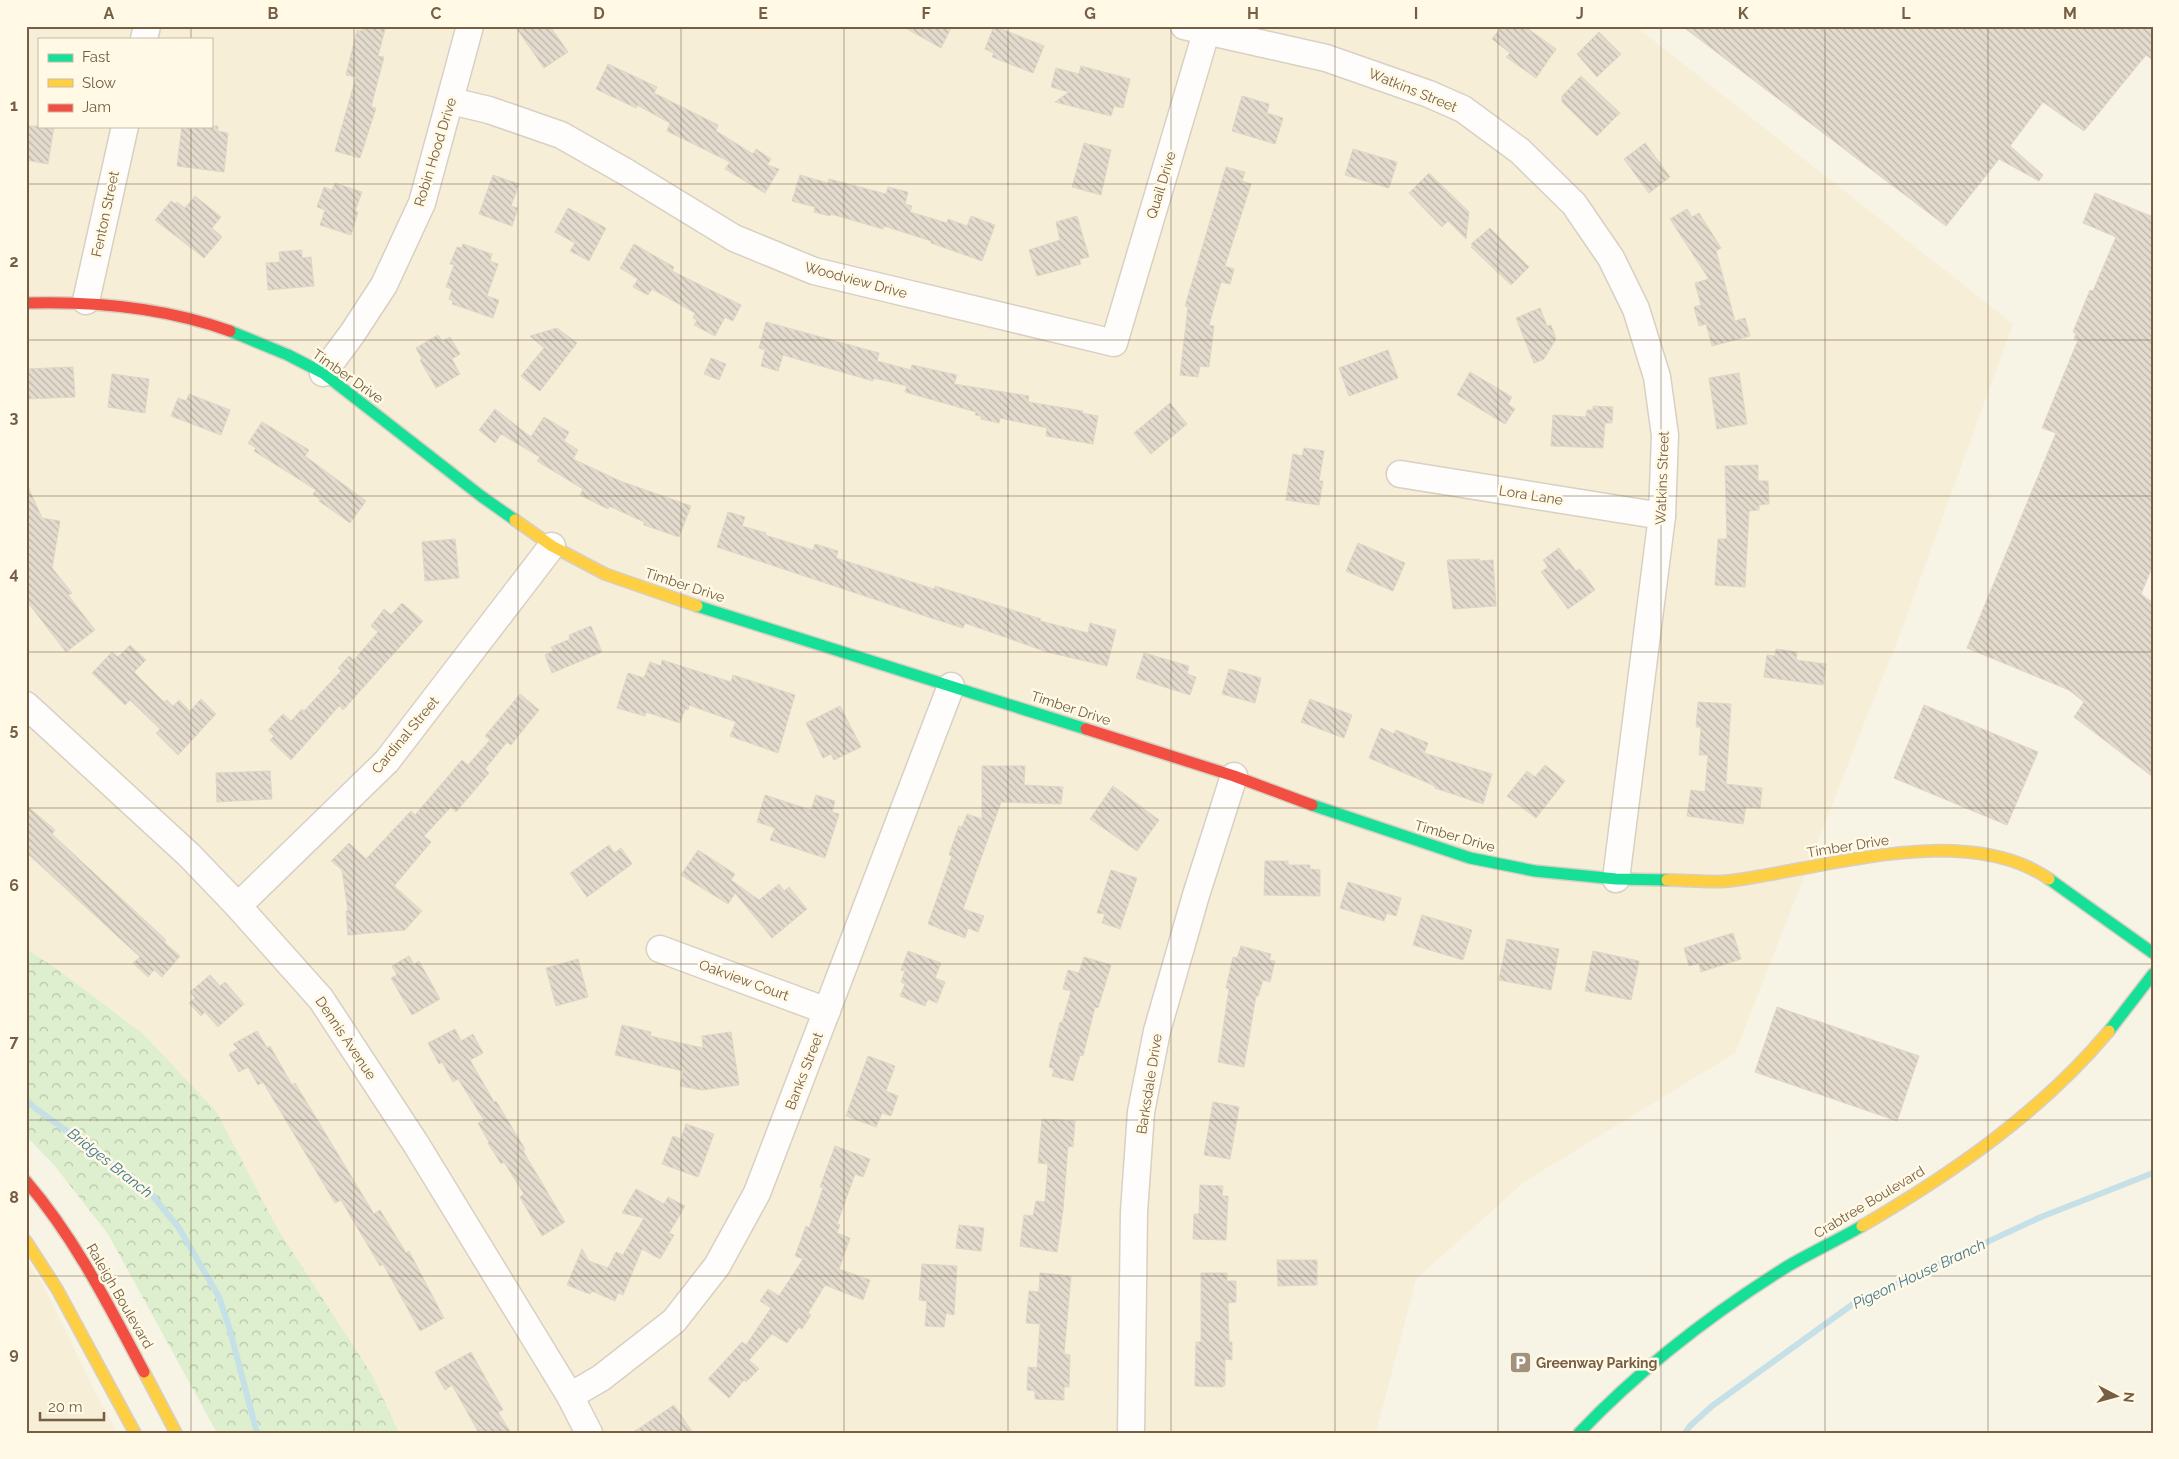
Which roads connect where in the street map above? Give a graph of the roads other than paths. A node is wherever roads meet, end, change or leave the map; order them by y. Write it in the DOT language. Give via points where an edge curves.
graph roads {
  1 [pos="470,26"];
  2 [pos="1199,28"];
  3 [pos="451,101"];
  4 [pos="125,128"];
  5 [pos="86,302"];
  6 [pos="26,303"];
  7 [pos="1114,343"];
  8 [pos="323,373"];
  9 [pos="1400,474"];
  10 [pos="1662,516"];
  11 [pos="552,546"];
  12 [pos="951,686"];
  13 [pos="26,705"];
  14 [pos="1234,776"];
  15 [pos="1616,880"];
  16 [pos="238,906"];
  17 [pos="660,950"];
  18 [pos="2153,953"];
  19 [pos="2153,974"];
  20 [pos="827,1012"];
  21 [pos="26,1181"];
  22 [pos="26,1241"];
  23 [pos="570,1396"];
  24 [pos="135,1433"];
  25 [pos="176,1433"];
  26 [pos="589,1433"];
  27 [pos="1131,1433"];
  28 [pos="1579,1433"];
  1 -- 3 [label="street, Robin Hood Drive"];
  2 -- 7 [label="street, Quail Drive"];
  2 -- 10 [label="street, Watkins Street" via="1326,58 1420,90 1463,109 1520,151 1574,204 1611,258 1636,309 1657,377 1665,435"];
  3 -- 7 [label="street, Woodview Drive" via="561,135 734,238 814,271"];
  3 -- 8 [label="street, Robin Hood Drive" via="422,203 384,285"];
  4 -- 5 [label="street, Fenton Street"];
  5 -- 6 [label="street, Timber Drive"];
  5 -- 8 [label="street, Timber Drive" via="139,307 206,322 246,336"];
  8 -- 11 [label="street, Timber Drive" via="481,496"];
  9 -- 10 [label="street, Lora Lane"];
  10 -- 15 [label="street, Watkins Street"];
  11 -- 12 [label="street, Timber Drive" via="605,574 678,600"];
  11 -- 16 [label="street, Cardinal Street" via="387,761"];
  12 -- 14 [label="street, Timber Drive"];
  12 -- 20 [label="street, Banks Street"];
  13 -- 16 [label="street, Dennis Avenue" via="189,855"];
  14 -- 15 [label="street, Timber Drive" via="1355,821 1470,858 1535,872"];
  14 -- 27 [label="street, Barksdale Drive" via="1157,1031 1141,1112 1134,1212"];
  15 -- 18 [label="street, Timber Drive" via="1726,881 1892,854 1935,851 1982,854 2007,859 2037,871"];
  16 -- 23 [label="street, Dennis Avenue" via="320,998 416,1144"];
  17 -- 20 [label="street, Oakview Court"];
  19 -- 28 [label="street, Crabtree Boulevard" via="2119,1021 2069,1074 1982,1149 1939,1179 1783,1269 1706,1321 1637,1376"];
  20 -- 23 [label="street, Banks Street" via="757,1193 717,1266 674,1320 601,1378"];
  21 -- 25 [label="street, Raleigh Boulevard" via="57,1220 88,1268"];
  22 -- 24 [label="street" via="57,1289"];
  23 -- 26 [label="street, Dennis Avenue"];
}
